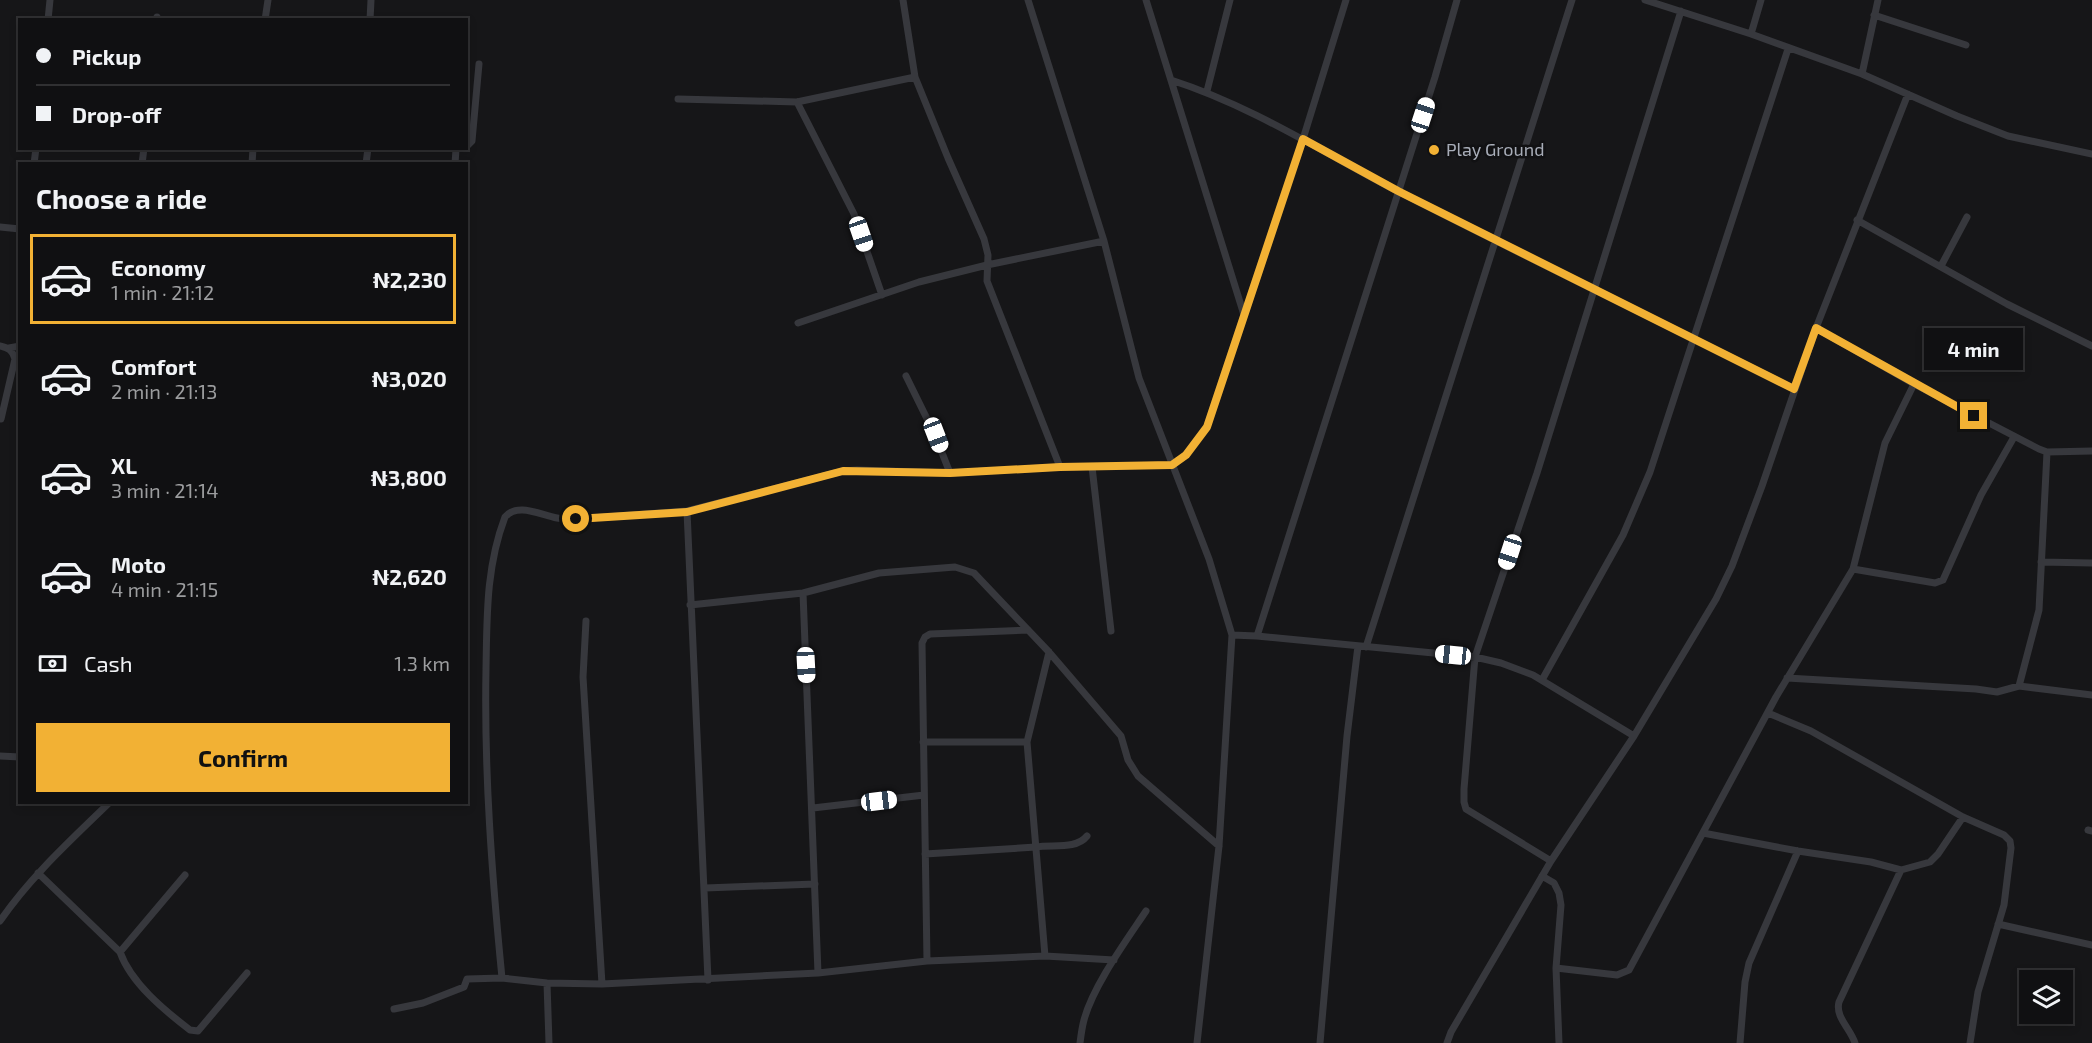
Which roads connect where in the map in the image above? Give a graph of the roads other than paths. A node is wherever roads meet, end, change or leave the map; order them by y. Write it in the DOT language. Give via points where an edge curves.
graph roads {
  1 [pos="50,0"];
  2 [pos="267,0"];
  3 [pos="371,0"];
  4 [pos="903,0"];
  5 [pos="1028,0"];
  6 [pos="1146,0"];
  7 [pos="1230,0"];
  8 [pos="1346,0"];
  9 [pos="1457,0"];
  10 [pos="1572,0"];
  11 [pos="1645,0"];
  12 [pos="1761,0"];
  13 [pos="1878,0"];
  14 [pos="1681,11"];
  15 [pos="1874,15"];
  16 [pos="48,18"];
  17 [pos="265,18"];
  18 [pos="370,18"];
  19 [pos="1751,34"];
  20 [pos="1966,45"];
  21 [pos="1788,49"];
  22 [pos="479,64"];
  23 [pos="1862,74"];
  24 [pos="915,77"];
  25 [pos="1171,80"];
  26 [pos="1207,91"];
  27 [pos="1908,94"];
  28 [pos="678,99"];
  29 [pos="797,102"];
  30 [pos="1303,139"];
  31 [pos="468,145"];
  32 [pos="2092,154"];
  33 [pos="1398,191"];
  34 [pos="1967,217"];
  35 [pos="1857,220"];
  36 [pos="0,227"];
  37 [pos="18,229"];
  38 [pos="1495,240"];
  39 [pos="1104,242"];
  40 [pos="987,265"];
  41 [pos="1941,266"];
  42 [pos="1594,289"];
  43 [pos="882,295"];
  44 [pos="1244,315"];
  45 [pos="798,323"];
  46 [pos="1816,328"];
  47 [pos="1693,338"];
  48 [pos="0,346"];
  49 [pos="18,346"];
  50 [pos="2092,346"];
  51 [pos="9,348"];
  52 [pos="906,376"];
  53 [pos="1914,384"];
  54 [pos="1794,389"];
  55 [pos="1,419"];
  56 [pos="2014,437"];
  57 [pos="2092,451"];
  58 [pos="2047,452"];
  59 [pos="1172,465"];
  60 [pos="1060,467"];
  61 [pos="1092,467"];
  62 [pos="950,473"];
  63 [pos="687,512"];
  64 [pos="2041,562"];
  65 [pos="2092,563"];
  66 [pos="1853,569"];
  67 [pos="803,593"];
  68 [pos="690,605"];
  69 [pos="585,621"];
  70 [pos="1028,630"];
  71 [pos="1111,631"];
  72 [pos="1232,635"];
  73 [pos="1257,636"];
  74 [pos="1358,646"];
  75 [pos="1366,647"];
  76 [pos="1049,652"];
  77 [pos="1474,657"];
  78 [pos="1787,678"];
  79 [pos="1542,680"];
  80 [pos="2019,686"];
  81 [pos="2092,694"];
  82 [pos="1768,713"];
  83 [pos="1634,736"];
  84 [pos="923,742"];
  85 [pos="1027,742"];
  86 [pos="0,756"];
  87 [pos="18,757"];
  88 [pos="924,795"];
  89 [pos="108,804"];
  90 [pos="813,808"];
  91 [pos="1963,817"];
  92 [pos="1702,833"];
  93 [pos="1087,836"];
  94 [pos="1219,846"];
  95 [pos="1036,847"];
  96 [pos="1798,851"];
  97 [pos="925,854"];
  98 [pos="1551,861"];
  99 [pos="1901,870"];
  100 [pos="38,873"];
  101 [pos="185,874"];
  102 [pos="1542,876"];
  103 [pos="815,884"];
  104 [pos="705,888"];
  105 [pos="1146,911"];
  106 [pos="0,921"];
  107 [pos="1998,924"];
  108 [pos="2092,945"];
  109 [pos="120,952"];
  110 [pos="1045,956"];
  111 [pos="1114,960"];
  112 [pos="927,961"];
  113 [pos="1556,968"];
  114 [pos="247,973"];
  115 [pos="818,973"];
  116 [pos="502,978"];
  117 [pos="708,980"];
  118 [pos="547,982"];
  119 [pos="602,984"];
  120 [pos="394,1009"];
  121 [pos="549,1043"];
  122 [pos="1080,1043"];
  123 [pos="1197,1043"];
  124 [pos="1320,1043"];
  125 [pos="1447,1043"];
  126 [pos="1559,1043"];
  127 [pos="1740,1043"];
  128 [pos="1855,1043"];
  129 [pos="1970,1043"];
  1 -- 16 [label="street"];
  2 -- 17 [label="street"];
  3 -- 18 [label="street"];
  4 -- 24 [label="street"];
  5 -- 39 [label="street"];
  6 -- 25 [label="street"];
  7 -- 26 [label="street"];
  8 -- 30 [label="street"];
  9 -- 33 [label="street"];
  10 -- 38 [label="street"];
  11 -- 14 [label="street"];
  12 -- 19 [label="street"];
  13 -- 15 [label="street"];
  14 -- 19 [label="street"];
  14 -- 42 [label="street"];
  15 -- 20 [label="street"];
  15 -- 23 [label="street"];
  19 -- 21 [label="street"];
  21 -- 23 [label="street"];
  21 -- 47 [label="street"];
  22 -- 31 [label="street" via="472,141"];
  23 -- 27 [label="street"];
  24 -- 29 [label="street"];
  24 -- 40 [label="street" via="984,240"];
  25 -- 26 [label="street"];
  25 -- 44 [label="street"];
  26 -- 30 [label="street"];
  27 -- 32 [label="street" via="2008,136"];
  27 -- 35 [label="street"];
  28 -- 29 [label="street"];
  29 -- 43 [label="street" via="854,214"];
  30 -- 33 [label="street"];
  30 -- 44 [label="street"];
  33 -- 38 [label="street"];
  33 -- 73 [label="street"];
  34 -- 41 [label="street"];
  35 -- 41 [label="street"];
  35 -- 46 [label="street"];
  36 -- 37 [label="street"];
  38 -- 42 [label="street"];
  38 -- 75 [label="street"];
  39 -- 40 [label="street"];
  39 -- 59 [label="street" via="1139,378"];
  40 -- 43 [label="street"];
  40 -- 60 [label="street" via="987,280"];
  41 -- 50 [label="street"];
  42 -- 47 [label="street"];
  42 -- 77 [label="street"];
  43 -- 45 [label="street"];
  44 -- 59 [label="street" via="1207,427 1186,455"];
  46 -- 53 [label="street"];
  46 -- 54 [label="street"];
  47 -- 54 [label="street"];
  47 -- 79 [label="street" via="1636,506"];
  48 -- 51 [label="street"];
  49 -- 51 [label="street"];
  51 -- 55 [label="street" via="15,359"];
  52 -- 62 [label="street"];
  53 -- 56 [label="street"];
  53 -- 66 [label="street" via="1885,443"];
  54 -- 83 [label="street" via="1732,566"];
  56 -- 58 [label="street"];
  56 -- 66 [label="street" via="1981,495 1943,580 1935,583"];
  57 -- 58 [label="street"];
  58 -- 64 [label="street"];
  59 -- 61 [label="street"];
  59 -- 72 [label="street" via="1209,559"];
  60 -- 61 [label="street"];
  60 -- 62 [label="street"];
  61 -- 71 [label="street"];
  62 -- 63 [label="street" via="843,471"];
  63 -- 68 [label="street"];
  63 -- 116 [label="street" via="559,519 518,510 505,517 487,591 485,723"];
  64 -- 65 [label="street"];
  64 -- 80 [label="street" via="2038,620"];
  66 -- 78 [label="street"];
  67 -- 68 [label="street"];
  67 -- 70 [label="street" via="879,573 963,568 974,573"];
  67 -- 90 [label="street"];
  68 -- 104 [label="street"];
  69 -- 119 [label="street" via="583,677"];
  70 -- 76 [label="street"];
  70 -- 84 [label="street" via="925,637"];
  72 -- 73 [label="street"];
  72 -- 94 [label="street"];
  73 -- 74 [label="street"];
  74 -- 75 [label="street"];
  74 -- 124 [label="street"];
  75 -- 77 [label="street"];
  76 -- 85 [label="street"];
  76 -- 94 [label="street" via="1121,736 1138,776"];
  77 -- 79 [label="street"];
  77 -- 98 [label="street" via="1464,789 1466,809"];
  78 -- 80 [label="street" via="1996,692"];
  78 -- 82 [label="street"];
  79 -- 83 [label="street"];
  80 -- 81 [label="street"];
  82 -- 91 [label="street" via="1811,731"];
  82 -- 92 [label="street"];
  83 -- 98 [label="street"];
  84 -- 85 [label="street"];
  84 -- 88 [label="street"];
  85 -- 95 [label="street"];
  86 -- 87 [label="street"];
  88 -- 90 [label="street"];
  88 -- 97 [label="street"];
  89 -- 100 [label="street"];
  90 -- 103 [label="street"];
  91 -- 99 [label="street" via="1930,862"];
  91 -- 107 [label="street" via="2010,841 2009,876"];
  92 -- 96 [label="street"];
  92 -- 113 [label="street" via="1629,970 1617,975"];
  93 -- 95 [label="street" via="1078,844"];
  94 -- 123 [label="street"];
  95 -- 97 [label="street"];
  95 -- 110 [label="street"];
  96 -- 99 [label="street"];
  96 -- 127 [label="street" via="1749,963"];
  97 -- 112 [label="street"];
  98 -- 102 [label="street"];
  99 -- 128 [label="street" via="1839,1002 1839,1016"];
  100 -- 106 [label="street"];
  100 -- 109 [label="street"];
  101 -- 109 [label="street"];
  102 -- 113 [label="street" via="1554,883 1561,905"];
  102 -- 125 [label="street"];
  103 -- 104 [label="street"];
  103 -- 115 [label="street"];
  104 -- 117 [label="street"];
  105 -- 111 [label="street"];
  107 -- 108 [label="street"];
  107 -- 129 [label="street" via="1978,992"];
  109 -- 114 [label="street" via="132,978 190,1030 198,1031"];
  110 -- 111 [label="street"];
  110 -- 112 [label="street"];
  111 -- 122 [label="street" via="1088,1007"];
  112 -- 115 [label="street"];
  113 -- 126 [label="street"];
  115 -- 117 [label="street"];
  116 -- 118 [label="street"];
  116 -- 120 [label="street" via="467,979 464,987"];
  117 -- 119 [label="street"];
  118 -- 119 [label="street"];
  118 -- 121 [label="street"];
}
